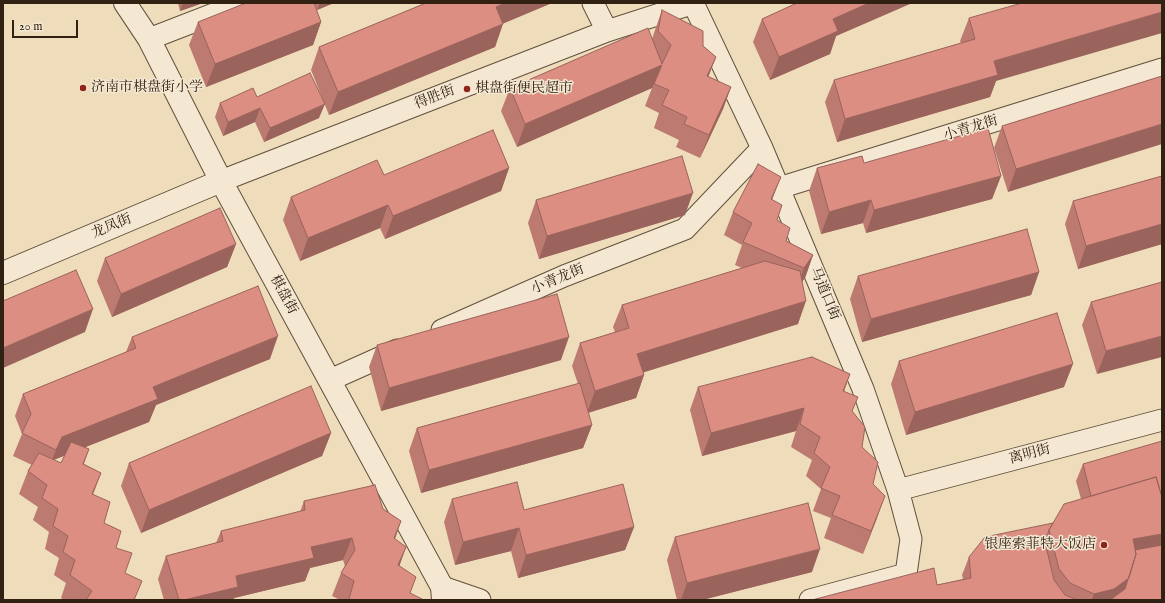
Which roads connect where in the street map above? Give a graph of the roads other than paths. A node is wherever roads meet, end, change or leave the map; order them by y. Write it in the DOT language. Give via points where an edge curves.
graph roads {
  1 [pos="125,3"];
  2 [pos="242,3"];
  3 [pos="593,3"];
  4 [pos="694,3"];
  5 [pos="607,32"];
  6 [pos="148,39"];
  7 [pos="1162,70"];
  8 [pos="762,148"];
  9 [pos="221,181"];
  10 [pos="779,188"];
  11 [pos="3,273"];
  12 [pos="330,380"];
  13 [pos="1162,420"];
  14 [pos="898,490"];
  15 [pos="442,594"];
  16 [pos="480,600"];
  17 [pos="810,600"];
  1 -- 6 [label="street, 棋盘街"];
  2 -- 6 [label="street"];
  3 -- 5 [label="street"];
  4 -- 5 [label="street, 得胜街"];
  4 -- 8 [label="street, 马道口街"];
  5 -- 9 [label="street, 得胜街"];
  6 -- 9 [label="street, 棋盘街"];
  7 -- 10 [label="street, 小青龙街"];
  8 -- 10 [label="street, 马道口街"];
  8 -- 12 [label="street, 小青龙街" via="685,229 564,276"];
  9 -- 11 [label="street, 龙凤街"];
  9 -- 12 [label="street, 棋盘街"];
  10 -- 14 [label="street, 马道口街" via="863,389"];
  12 -- 15 [label="street, 棋盘街"];
  13 -- 14 [label="street, 离明街"];
  14 -- 17 [label="street, 马道口街" via="911,539 906,574"];
  15 -- 16 [label="street"];
}
